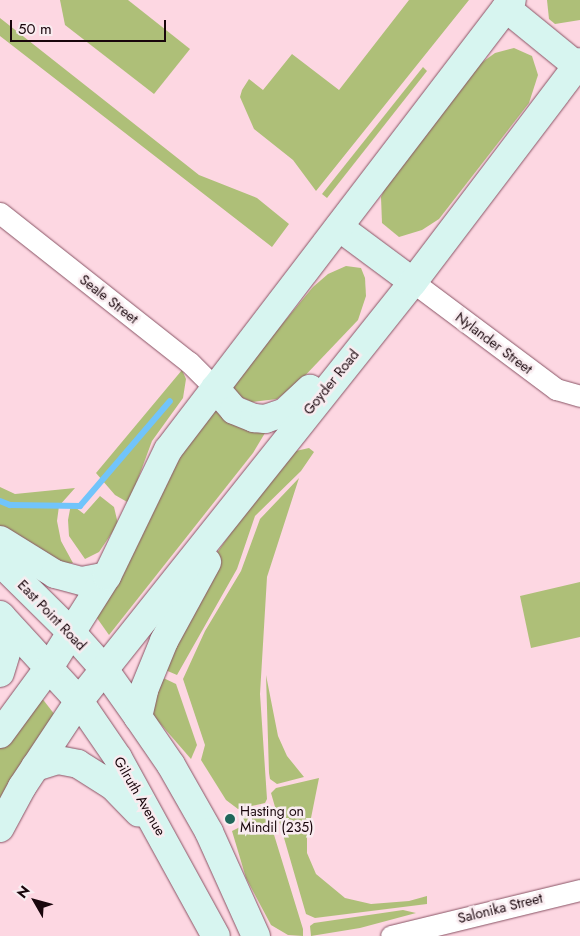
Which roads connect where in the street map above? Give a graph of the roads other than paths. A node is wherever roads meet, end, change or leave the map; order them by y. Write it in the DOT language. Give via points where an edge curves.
graph roads {
  1 [pos="509,4"];
  2 [pos="578,64"];
  3 [pos="0,213"];
  4 [pos="339,227"];
  5 [pos="413,282"];
  6 [pos="391,309"];
  7 [pos="215,388"];
  8 [pos="580,396"];
  9 [pos="269,458"];
  10 [pos="0,540"];
  11 [pos="0,562"];
  12 [pos="107,576"];
  13 [pos="1,616"];
  14 [pos="72,633"];
  15 [pos="50,666"];
  16 [pos="104,669"];
  17 [pos="0,673"];
  18 [pos="79,701"];
  19 [pos="138,718"];
  20 [pos="0,734"];
  21 [pos="35,767"];
  22 [pos="0,828"];
  23 [pos="192,888"];
  24 [pos="580,890"];
  25 [pos="243,902"];
  26 [pos="216,936"];
  27 [pos="256,936"];
  28 [pos="266,936"];
  29 [pos="391,936"];
  1 -- 2 [label="street"];
  1 -- 4 [label="street"];
  2 -- 5 [label="street, Goyder Road"];
  3 -- 7 [label="street, Seale Street" via="189,362"];
  4 -- 5 [label="street"];
  4 -- 7 [label="street"];
  5 -- 6 [label="street, Goyder Road"];
  5 -- 8 [label="street, Nylander Street" via="556,389"];
  6 -- 7 [label="street" via="285,412 265,419 243,415 226,403"];
  6 -- 9 [label="street, Goyder Road"];
  7 -- 12 [label="street" via="168,450"];
  9 -- 16 [label="street, Goyder Road"];
  9 -- 19 [label="street" via="243,509 204,566 174,620 144,690"];
  10 -- 12 [label="street" via="55,574 82,581"];
  11 -- 14 [label="street, East Point Road"];
  12 -- 14 [label="street"];
  13 -- 15 [label="street"];
  13 -- 17 [label="street" via="8,646"];
  14 -- 15 [label="street"];
  14 -- 16 [label="street, East Point Road"];
  15 -- 18 [label="street, Gilruth Avenue"];
  15 -- 20 [label="street"];
  16 -- 18 [label="street, Goyder Road"];
  16 -- 19 [label="street"];
  18 -- 21 [label="street, Goyder Road"];
  18 -- 23 [label="street, Gilruth Avenue" via="137,787"];
  19 -- 25 [label="street" via="190,798"];
  21 -- 22 [label="street, Goyder Road"];
  21 -- 23 [label="street" via="49,761 67,760 92,770 108,782 132,803"];
  23 -- 26 [label="street, Gilruth Avenue"];
  24 -- 29 [label="street, Salonika Street"];
  25 -- 27 [label="street"];
  25 -- 28 [label="street"];
}
